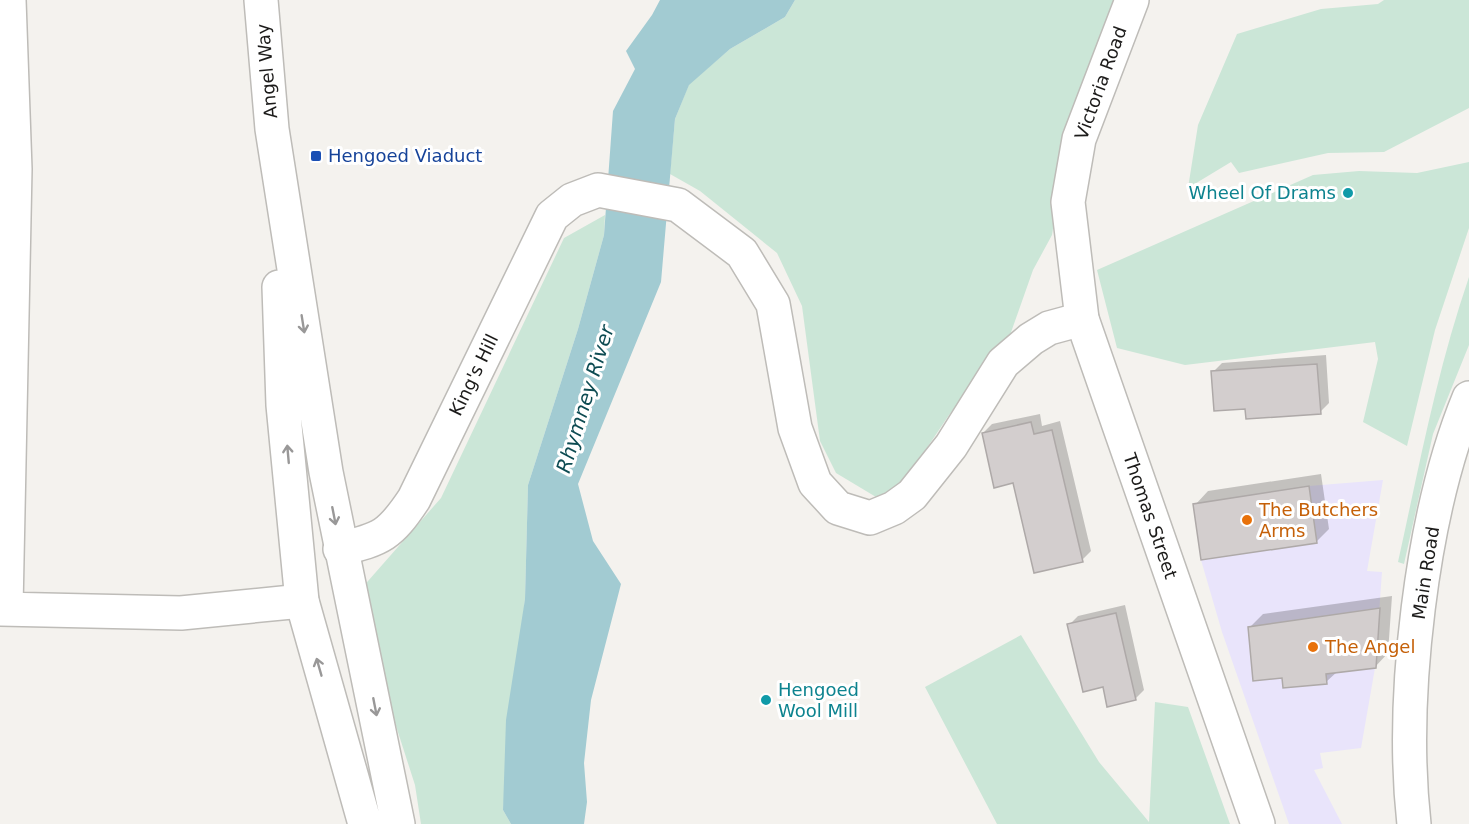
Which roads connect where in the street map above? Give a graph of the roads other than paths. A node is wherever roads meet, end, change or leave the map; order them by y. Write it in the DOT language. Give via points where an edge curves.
graph roads {
  1 [pos="9,0"];
  2 [pos="261,0"];
  3 [pos="1132,0"];
  4 [pos="275,141"];
  5 [pos="1068,202"];
  6 [pos="1082,319"];
  7 [pos="1469,398"];
  8 [pos="340,549"];
  9 [pos="302,601"];
  10 [pos="3,609"];
  11 [pos="365,824"];
  12 [pos="398,824"];
  13 [pos="1258,824"];
  14 [pos="1414,824"];
  1 -- 10 [label="main road" via="15,169"];
  2 -- 4 [label="main road, Angel Way"];
  3 -- 5 [label="main road, Victoria Road" via="1079,139"];
  4 -- 8 [label="main road, one-way"];
  9 -- 4 [label="main road, one-way" via="283,405"];
  5 -- 6 [label="main road, Thomas Street"];
  6 -- 8 [label="main road, King's Hill" via="1049,328 1003,363 951,446 912,495 870,518 838,508 814,483 795,429 773,304 742,253 678,205 598,190 572,200 552,216 414,499 398,522 376,541"];
  6 -- 13 [label="main road, Thomas Street"];
  7 -- 14 [label="main road, Main Road" via="1444,475 1421,586 1410,750"];
  8 -- 12 [label="main road, one-way"];
  9 -- 10 [label="main road" via="180,613"];
  11 -- 9 [label="main road, one-way"];
}
